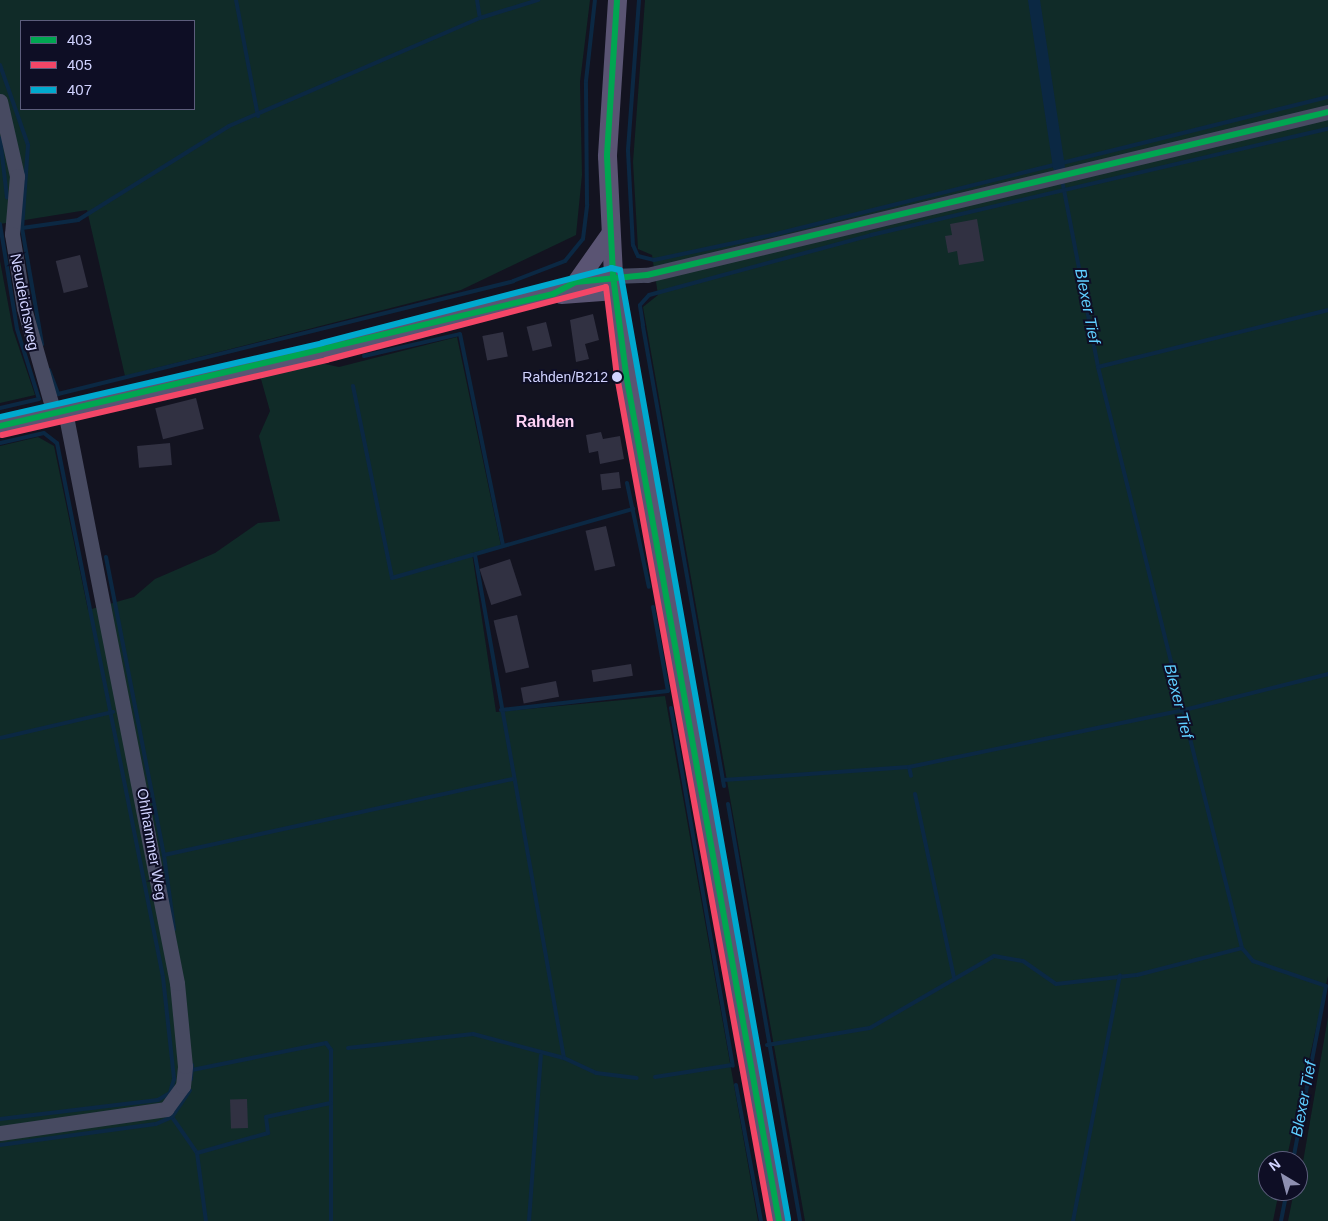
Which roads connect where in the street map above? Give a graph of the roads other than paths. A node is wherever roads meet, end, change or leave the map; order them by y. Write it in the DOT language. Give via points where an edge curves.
graph roads {
  1 [pos="617,0"];
  2 [pos="0,101"];
  3 [pos="1328,112"];
  4 [pos="609,235"];
  5 [pos="576,282"];
  6 [pos="614,283"];
  7 [pos="552,294"];
  8 [pos="60,412"];
  9 [pos="0,426"];
  10 [pos="0,1133"];
  11 [pos="779,1221"];
  1 -- 4 [label="main road" via="609,89"];
  2 -- 8 [label="street, Neudeichsweg" via="16,168 12,234 23,299"];
  3 -- 6 [label="street"];
  4 -- 5 [label="main road"];
  4 -- 6 [label="main road"];
  5 -- 6 [label="main road"];
  5 -- 7 [label="main road"];
  6 -- 7 [label="main road"];
  6 -- 11 [label="main road"];
  7 -- 8 [label="main road"];
  8 -- 9 [label="main road"];
  8 -- 10 [label="street, Ohlhammer Weg" via="177,983 184,1076 178,1098 152,1114"];
}
